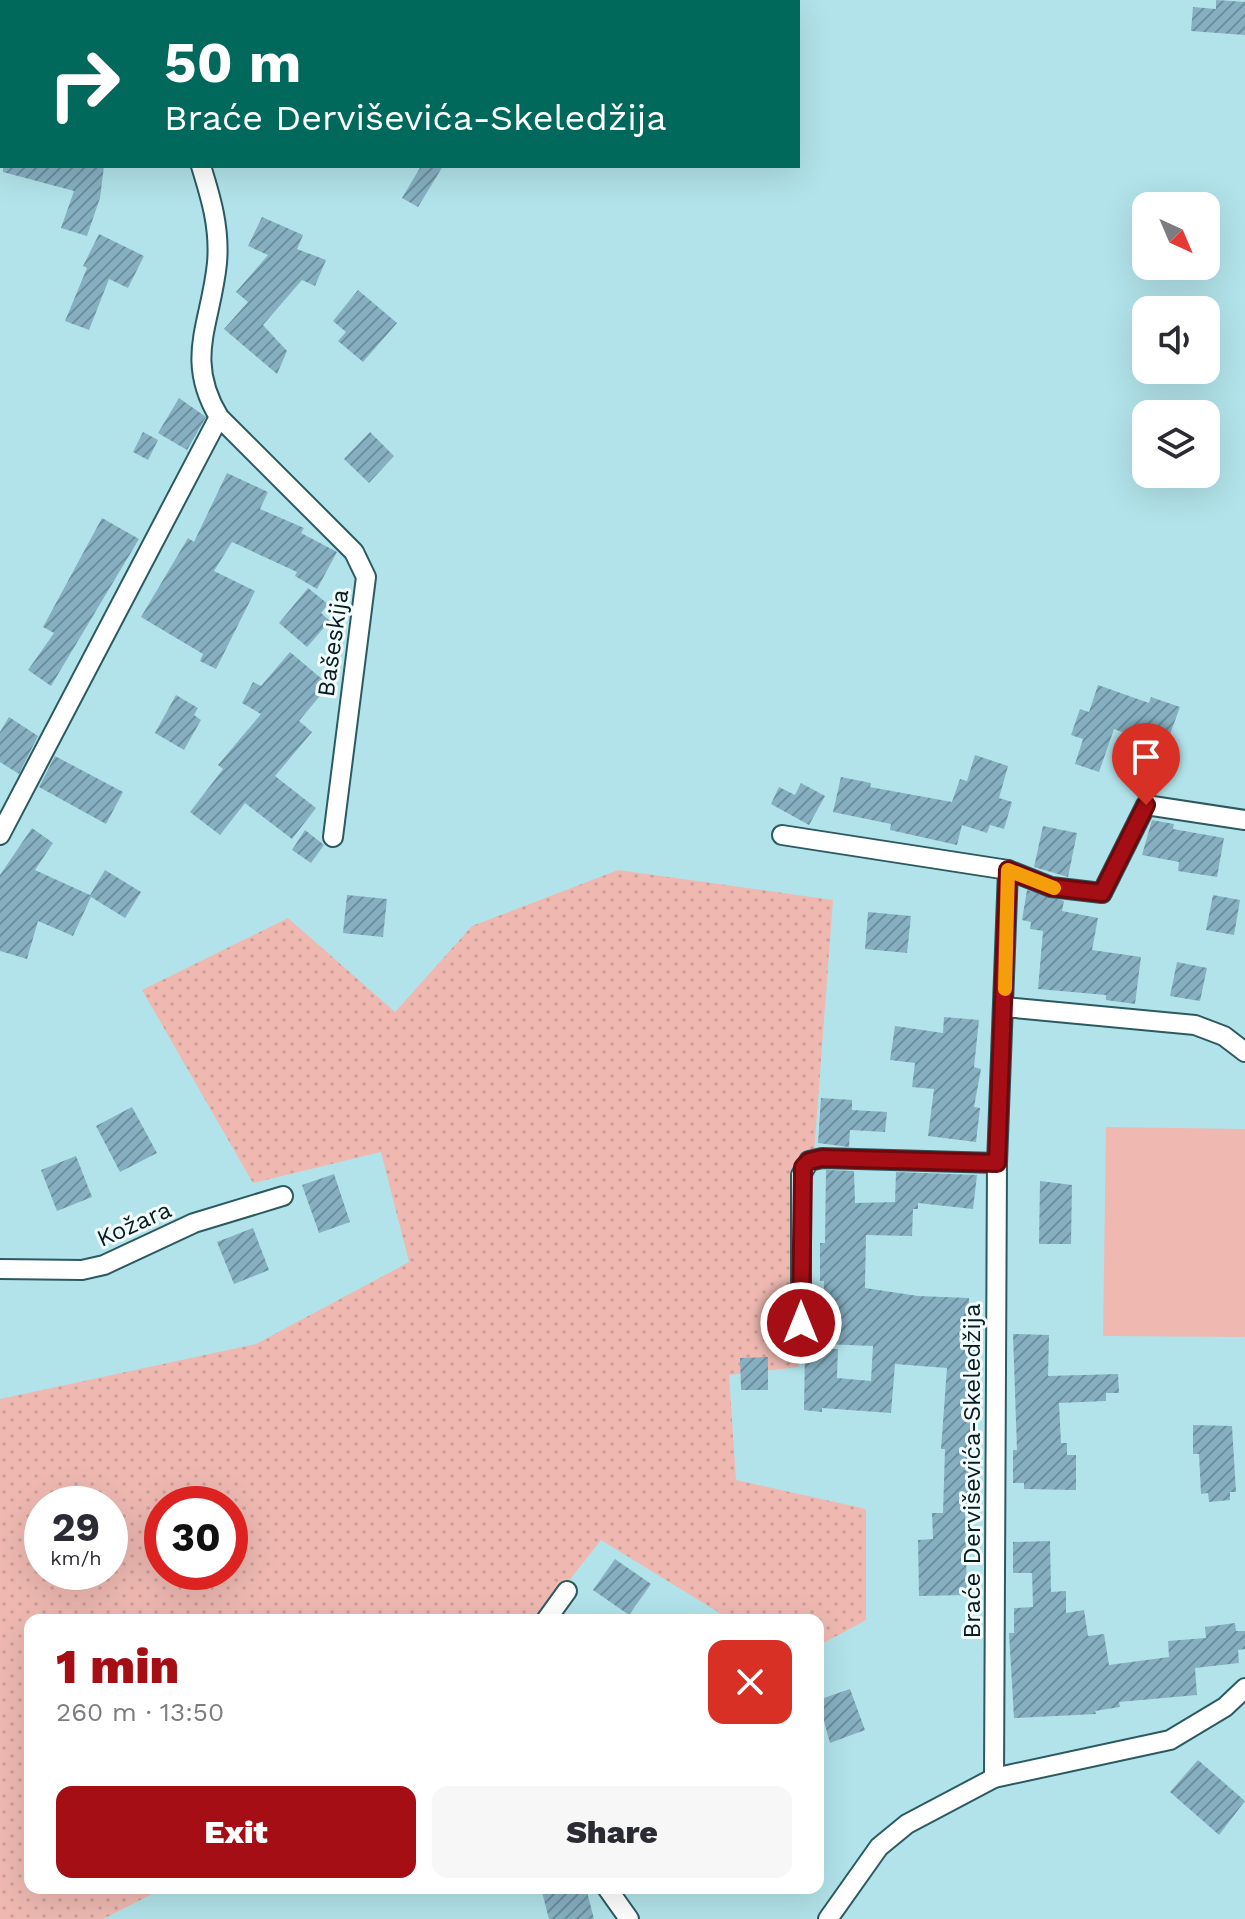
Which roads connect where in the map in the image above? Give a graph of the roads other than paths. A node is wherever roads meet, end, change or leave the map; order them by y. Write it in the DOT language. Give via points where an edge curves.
graph roads {
  1 [pos="201,168"];
  2 [pos="219,417"];
  3 [pos="1245,820"];
  4 [pos="0,835"];
  5 [pos="782,835"];
  6 [pos="333,837"];
  7 [pos="1008,870"];
  8 [pos="1004,1007"];
  9 [pos="1245,1052"];
  10 [pos="997,1163"];
  11 [pos="283,1196"];
  12 [pos="0,1269"];
  13 [pos="801,1323"];
  14 [pos="567,1591"];
  15 [pos="550,1614"];
  16 [pos="1245,1688"];
  17 [pos="994,1778"];
  18 [pos="611,1894"];
  19 [pos="629,1919"];
  20 [pos="828,1919"];
  1 -- 2 [label="street, Bašeskija" via="218,237 201,377"];
  2 -- 4 [label="street"];
  2 -- 6 [label="street, Bašeskija" via="354,552 366,577"];
  3 -- 7 [label="street" via="1146,805 1102,893 1051,887"];
  5 -- 7 [label="street"];
  7 -- 8 [label="street, Braće Derviševića-Skeledžija"];
  8 -- 9 [label="street" via="1195,1025 1224,1036"];
  8 -- 10 [label="street, Braće Derviševića-Skeledžija"];
  10 -- 13 [label="street" via="809,1161 801,1175"];
  10 -- 17 [label="street, Braće Derviševića-Skeledžija"];
  11 -- 12 [label="street, Kožara" via="194,1223 104,1265 82,1270"];
  14 -- 15 [label="street"];
  16 -- 17 [label="street" via="1225,1707 1170,1740"];
  17 -- 20 [label="street" via="907,1824 879,1847"];
  18 -- 19 [label="street"];
}
